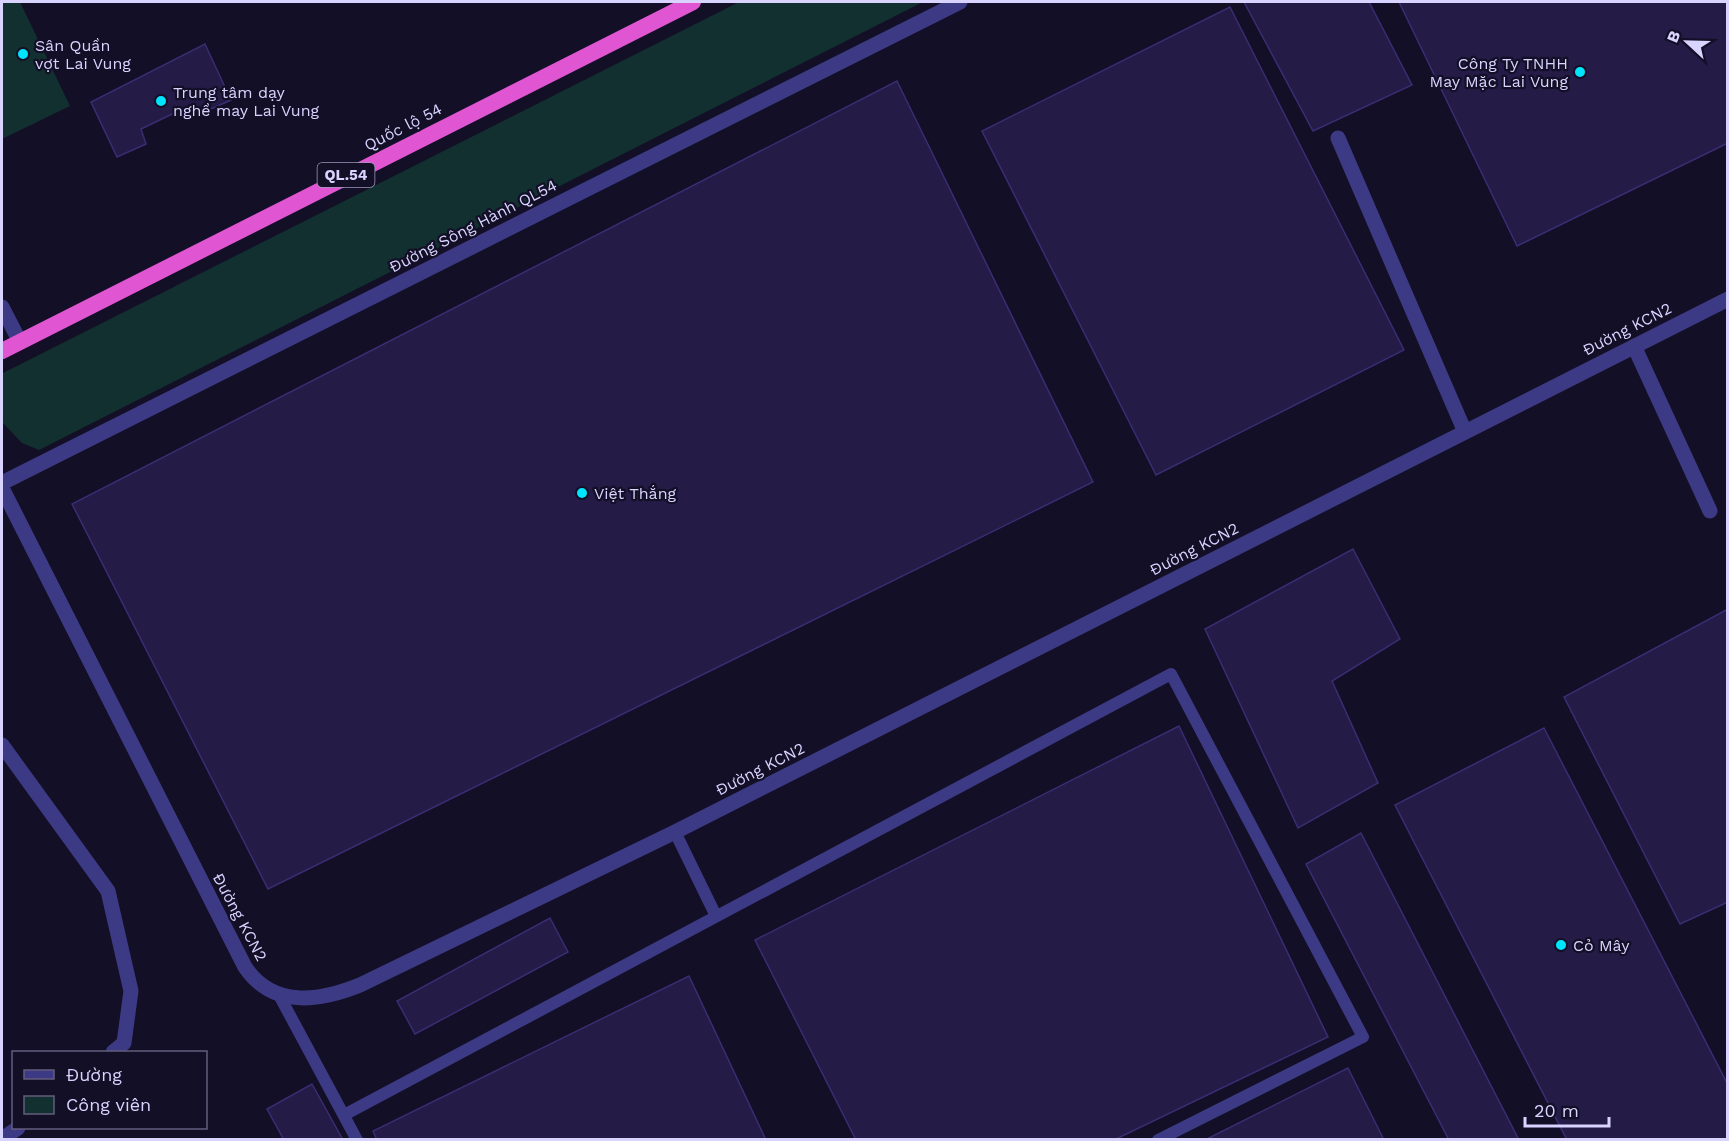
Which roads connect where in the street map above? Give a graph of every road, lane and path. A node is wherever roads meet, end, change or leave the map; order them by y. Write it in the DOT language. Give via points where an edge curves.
graph roads {
  1 [pos="693,2"];
  2 [pos="960,2"];
  3 [pos="1338,138"];
  4 [pos="1728,299"];
  5 [pos="2,307"];
  6 [pos="20,342"];
  7 [pos="1634,346"];
  8 [pos="2,351"];
  9 [pos="1465,432"];
  10 [pos="2,486"];
  11 [pos="1710,511"];
  12 [pos="2,744"];
  13 [pos="675,832"];
  14 [pos="716,916"];
  15 [pos="279,996"];
  16 [pos="115,1051"];
  17 [pos="344,1115"];
  18 [pos="17,1129"];
  19 [pos="2,1139"];
  20 [pos="357,1140"];
  21 [pos="1158,1140"];
  1 -- 6 [label="highway, Quốc lộ 54 / QL.54"];
  2 -- 10 [label="street, Đường Sông Hành QL54"];
  3 -- 9 [label="street"];
  4 -- 7 [label="street, Đường KCN2"];
  5 -- 6 [label="street"];
  6 -- 8 [label="highway, Quốc lộ 54 / QL.54"];
  7 -- 9 [label="street, Đường KCN2"];
  7 -- 11 [label="street"];
  9 -- 13 [label="street, Đường KCN2"];
  10 -- 15 [label="street, Đường KCN2" via="244,967 255,982"];
  12 -- 16 [label="street" via="108,891 131,991 124,1043"];
  13 -- 14 [label="lane"];
  13 -- 15 [label="street, Đường KCN2" via="339,994 308,999"];
  14 -- 17 [label="lane"];
  14 -- 21 [label="lane" via="1171,674 1363,1037"];
  15 -- 17 [label="lane"];
  17 -- 20 [label="lane"];
  18 -- 19 [label="street"];
}
